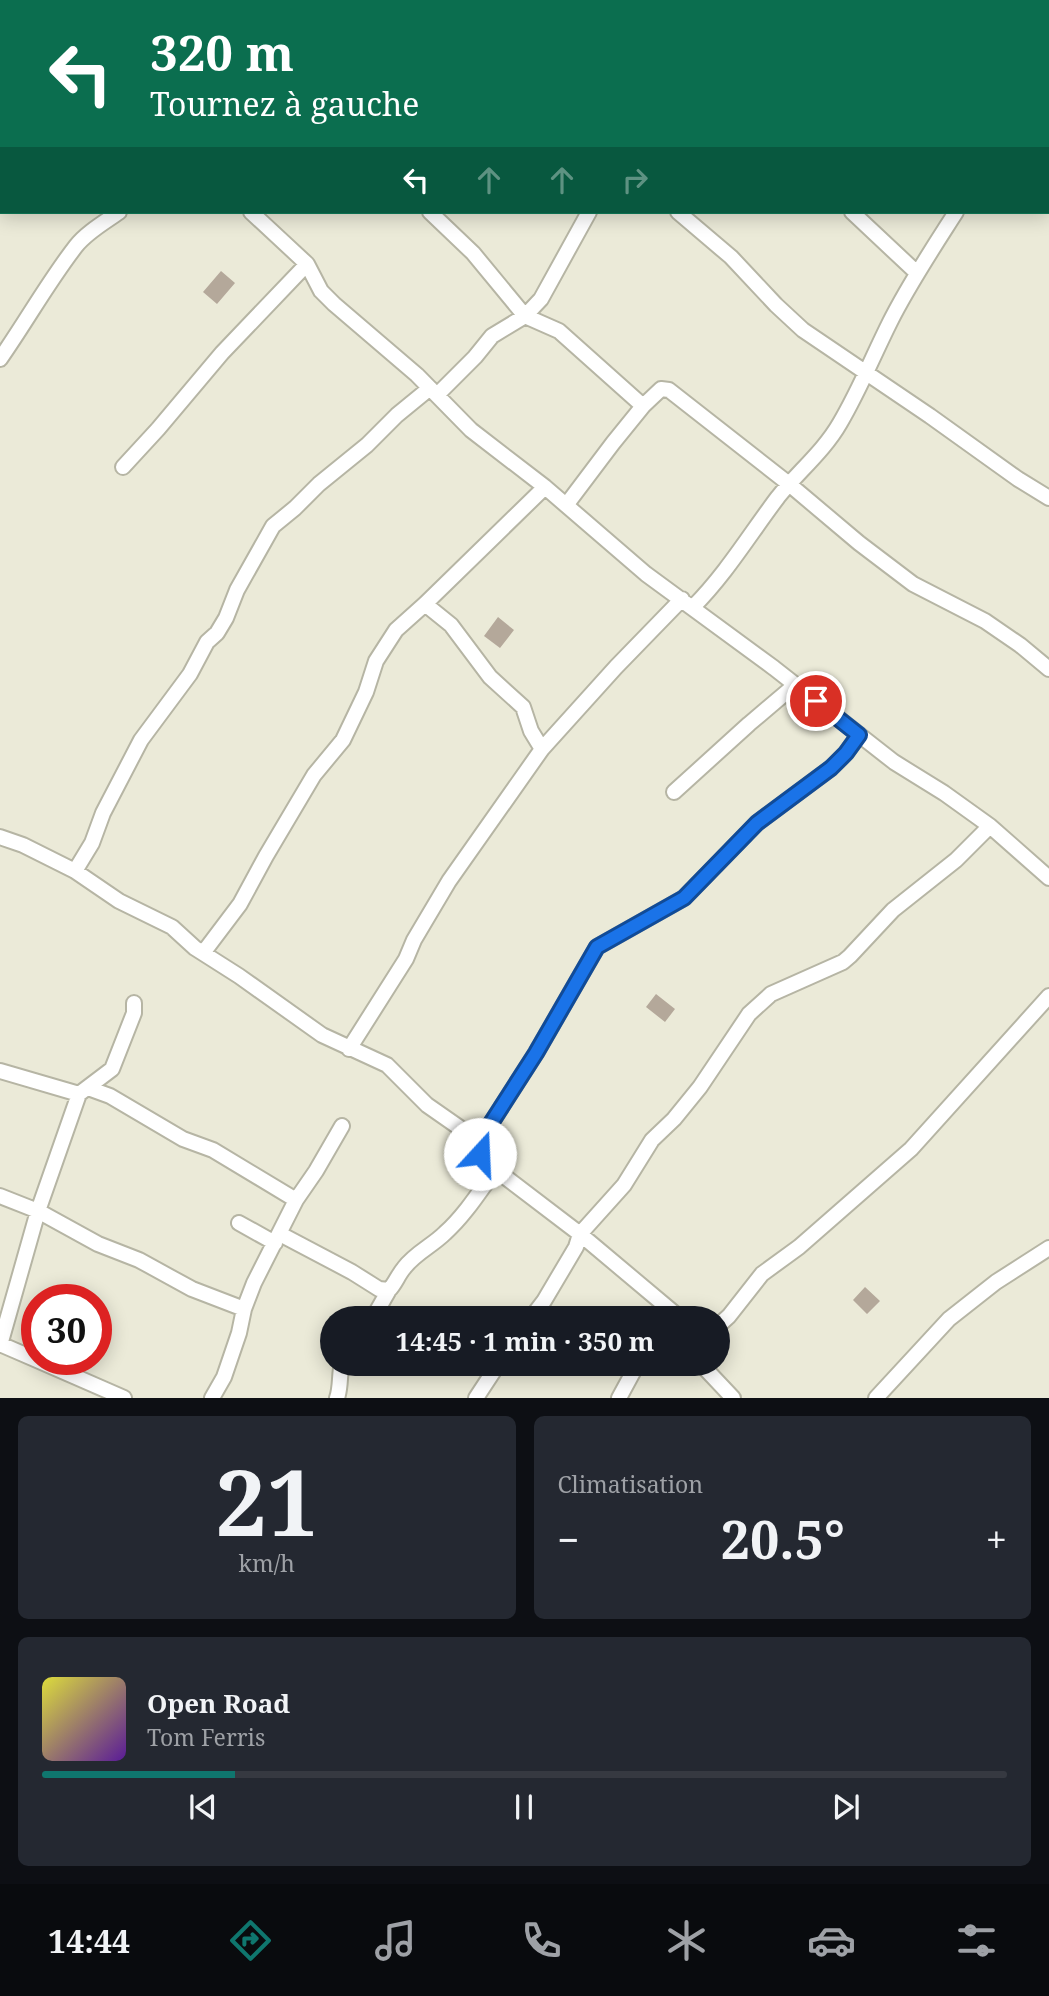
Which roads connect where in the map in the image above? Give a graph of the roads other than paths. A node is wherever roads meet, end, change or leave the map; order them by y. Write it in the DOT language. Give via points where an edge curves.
graph roads {
  1 [pos="116,214"];
  2 [pos="253,214"];
  3 [pos="432,214"];
  4 [pos="588,214"];
  5 [pos="680,214"];
  6 [pos="854,214"];
  7 [pos="955,214"];
  8 [pos="307,264"];
  9 [pos="917,273"];
  10 [pos="525,316"];
  11 [pos="0,359"];
  12 [pos="866,373"];
  13 [pos="434,391"];
  14 [pos="643,406"];
  15 [pos="122,467"];
  16 [pos="789,484"];
  17 [pos="545,486"];
  18 [pos="1049,498"];
  19 [pos="567,504"];
  20 [pos="687,603"];
  21 [pos="425,604"];
  22 [pos="1049,668"];
  23 [pos="795,685"];
  24 [pos="859,735"];
  25 [pos="542,749"];
  26 [pos="674,792"];
  27 [pos="990,826"];
  28 [pos="0,837"];
  29 [pos="75,871"];
  30 [pos="1049,878"];
  31 [pos="203,953"];
  32 [pos="1049,996"];
  33 [pos="134,1003"];
  34 [pos="349,1049"];
  35 [pos="0,1071"];
  36 [pos="83,1091"];
  37 [pos="342,1126"];
  38 [pos="480,1142"];
  39 [pos="496,1169"];
  40 [pos="0,1196"];
  41 [pos="296,1200"];
  42 [pos="38,1211"];
  43 [pos="239,1223"];
  44 [pos="580,1234"];
  45 [pos="278,1238"];
  46 [pos="1049,1248"];
  47 [pos="389,1290"];
  48 [pos="380,1306"];
  49 [pos="540,1306"];
  50 [pos="666,1306"];
  51 [pos="244,1309"];
  52 [pos="730,1316"];
  53 [pos="0,1344"];
  54 [pos="21,1353"];
  55 [pos="71,1375"];
  56 [pos="339,1376"];
  57 [pos="490,1376"];
  58 [pos="631,1376"];
  59 [pos="712,1376"];
  60 [pos="124,1398"];
  61 [pos="212,1398"];
  62 [pos="337,1398"];
  63 [pos="476,1398"];
  64 [pos="619,1398"];
  65 [pos="733,1398"];
  66 [pos="876,1398"];
  1 -- 11 [label="street" via="76,246"];
  2 -- 8 [label="street"];
  3 -- 10 [label="street" via="473,253"];
  4 -- 10 [label="street" via="548,288"];
  5 -- 12 [label="street" via="731,257 803,330"];
  6 -- 9 [label="street"];
  7 -- 9 [label="street"];
  8 -- 13 [label="street" via="321,291"];
  8 -- 15 [label="street"];
  9 -- 12 [label="street"];
  10 -- 13 [label="street" via="492,336 475,357"];
  10 -- 14 [label="street" via="559,331"];
  12 -- 16 [label="street" via="838,427"];
  12 -- 18 [label="street"];
  13 -- 17 [label="street" via="471,430"];
  13 -- 29 [label="street" via="397,415 272,526 218,633 207,642 190,674 141,740"];
  14 -- 16 [label="street" via="661,389 669,390"];
  14 -- 19 [label="street"];
  16 -- 20 [label="street" via="720,576"];
  16 -- 22 [label="street" via="913,584 985,621"];
  17 -- 19 [label="street"];
  17 -- 21 [label="street"];
  19 -- 20 [label="street" via="619,552"];
  20 -- 23 [label="street"];
  20 -- 25 [label="street" via="616,667"];
  21 -- 25 [label="street" via="451,625 490,677 523,707"];
  21 -- 31 [label="street" via="396,630 376,661 343,740 314,775 240,904"];
  23 -- 24 [label="street"];
  23 -- 26 [label="street"];
  24 -- 27 [label="street"];
  24 -- 38 [label="street" via="831,768 757,823 684,898 597,947"];
  25 -- 34 [label="street" via="449,881"];
  27 -- 30 [label="street"];
  27 -- 44 [label="street" via="846,959 771,994 755,1007 700,1087 652,1140 624,1185"];
  28 -- 29 [label="street"];
  29 -- 31 [label="street" via="118,901 172,927"];
  31 -- 34 [label="street"];
  32 -- 52 [label="street" via="911,1149 762,1274"];
  33 -- 36 [label="street" via="112,1069"];
  34 -- 38 [label="street" via="387,1065 427,1105"];
  35 -- 36 [label="street"];
  36 -- 41 [label="street" via="110,1096"];
  36 -- 42 [label="street"];
  37 -- 41 [label="street"];
  38 -- 39 [label="street" via="483,1160"];
  39 -- 44 [label="street"];
  39 -- 47 [label="street" via="461,1217 422,1249"];
  40 -- 42 [label="street"];
  41 -- 45 [label="street"];
  42 -- 51 [label="street" via="192,1289"];
  42 -- 53 [label="street"];
  43 -- 45 [label="street"];
  44 -- 49 [label="street"];
  44 -- 50 [label="street"];
  45 -- 47 [label="street"];
  45 -- 51 [label="street"];
  46 -- 66 [label="street" via="948,1319"];
  47 -- 48 [label="street"];
  51 -- 61 [label="street" via="224,1377"];
  53 -- 54 [label="street"];
  55 -- 60 [label="street"];
  56 -- 62 [label="street"];
  57 -- 63 [label="street"];
  58 -- 64 [label="street"];
  59 -- 65 [label="street"];
}
